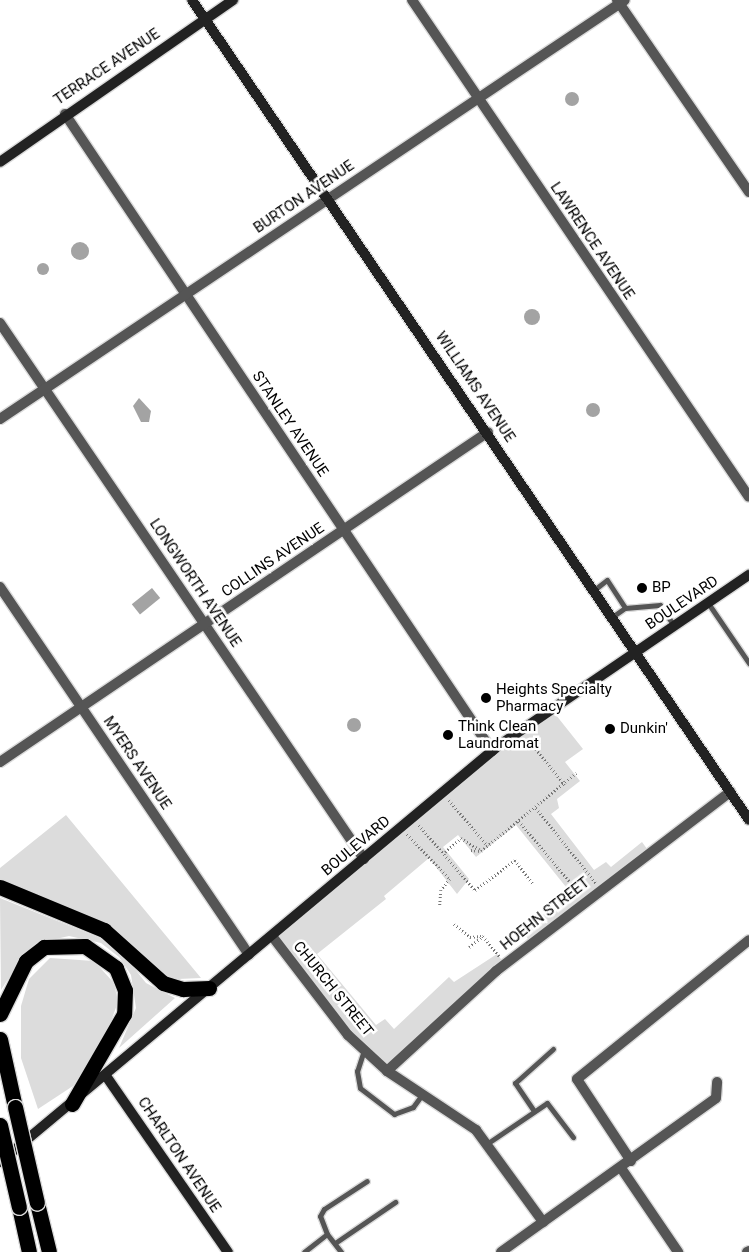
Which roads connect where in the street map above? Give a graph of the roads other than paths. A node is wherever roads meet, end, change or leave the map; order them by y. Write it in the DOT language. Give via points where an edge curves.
graph roads {
  1 [pos="192,0"];
  2 [pos="233,0"];
  3 [pos="412,0"];
  4 [pos="620,1"];
  5 [pos="205,19"];
  6 [pos="478,100"];
  7 [pos="65,114"];
  8 [pos="0,162"];
  9 [pos="749,192"];
  10 [pos="329,197"];
  11 [pos="185,294"];
  12 [pos="0,323"];
  13 [pos="45,389"];
  14 [pos="0,418"];
  15 [pos="488,432"];
  16 [pos="749,497"];
  17 [pos="344,530"];
  18 [pos="749,575"];
  19 [pos="0,587"];
  20 [pos="594,590"];
  21 [pos="708,603"];
  22 [pos="625,608"];
  23 [pos="612,617"];
  24 [pos="205,625"];
  25 [pos="674,627"];
  26 [pos="636,652"];
  27 [pos="749,662"];
  28 [pos="82,708"];
  29 [pos="492,751"];
  30 [pos="0,762"];
  31 [pos="730,792"];
  32 [pos="749,820"];
  33 [pos="364,859"];
  34 [pos="0,888"];
  35 [pos="272,936"];
  36 [pos="749,940"];
  37 [pos="249,955"];
  38 [pos="209,988"];
  39 [pos="0,1014"];
  40 [pos="0,1039"];
  41 [pos="553,1049"];
  42 [pos="364,1050"];
  43 [pos="387,1071"];
  44 [pos="106,1076"];
  45 [pos="717,1082"];
  46 [pos="423,1093"];
  47 [pos="72,1104"];
  48 [pos="534,1111"];
  49 [pos="0,1125"];
  50 [pos="573,1137"];
  51 [pos="488,1143"];
  52 [pos="631,1161"];
  53 [pos="0,1162"];
  54 [pos="621,1168"];
  55 [pos="367,1181"];
  56 [pos="395,1202"];
  57 [pos="543,1222"];
  58 [pos="327,1234"];
  59 [pos="335,1243"];
  60 [pos="29,1252"];
  61 [pos="49,1252"];
  62 [pos="228,1252"];
  63 [pos="304,1252"];
  64 [pos="341,1252"];
  65 [pos="501,1252"];
  66 [pos="678,1252"];
  1 -- 5 [label="street, WILLIAMS AVENUE"];
  2 -- 5 [label="street, TERRACE AVENUE"];
  3 -- 6 [label="street, LAWRENCE AVENUE"];
  4 -- 6 [label="street, BURTON AVENUE"];
  4 -- 9 [label="street"];
  5 -- 7 [label="street, TERRACE AVENUE"];
  5 -- 10 [label="street, WILLIAMS AVENUE"];
  6 -- 10 [label="street, BURTON AVENUE"];
  6 -- 16 [label="street, LAWRENCE AVENUE"];
  7 -- 8 [label="street, TERRACE AVENUE"];
  7 -- 11 [label="street, STANLEY AVENUE"];
  10 -- 11 [label="street, BURTON AVENUE"];
  10 -- 15 [label="street, WILLIAMS AVENUE"];
  11 -- 13 [label="street, BURTON AVENUE"];
  11 -- 17 [label="street, STANLEY AVENUE"];
  12 -- 13 [label="street, LONGWORTH AVENUE"];
  13 -- 14 [label="street, BURTON AVENUE"];
  13 -- 24 [label="street, LONGWORTH AVENUE"];
  15 -- 17 [label="street, COLLINS AVENUE"];
  15 -- 20 [label="street, WILLIAMS AVENUE"];
  17 -- 24 [label="street, COLLINS AVENUE"];
  17 -- 29 [label="street, STANLEY AVENUE"];
  18 -- 21 [label="street, BOULEVARD"];
  19 -- 28 [label="street, MYERS AVENUE"];
  20 -- 22 [label="lane" via="607,580"];
  20 -- 23 [label="street, WILLIAMS AVENUE"];
  21 -- 25 [label="street, BOULEVARD"];
  21 -- 27 [label="lane"];
  22 -- 23 [label="lane"];
  22 -- 25 [label="lane" via="660,605"];
  23 -- 26 [label="street, WILLIAMS AVENUE"];
  24 -- 28 [label="street, COLLINS AVENUE"];
  24 -- 33 [label="street, LONGWORTH AVENUE"];
  25 -- 26 [label="street, BOULEVARD"];
  26 -- 29 [label="street, BOULEVARD"];
  26 -- 31 [label="street, WILLIAMS AVENUE"];
  28 -- 30 [label="street, COLLINS AVENUE"];
  28 -- 37 [label="street, MYERS AVENUE"];
  29 -- 33 [label="street, BOULEVARD"];
  31 -- 32 [label="street, WILLIAMS AVENUE"];
  31 -- 43 [label="street, HOEHN STREET" via="496,971"];
  33 -- 35 [label="street, BOULEVARD"];
  34 -- 38 [label="highway" via="104,930 163,983 182,989"];
  35 -- 37 [label="street, BOULEVARD"];
  35 -- 42 [label="street, CHURCH STREET"];
  36 -- 52 [label="street" via="576,1079"];
  37 -- 38 [label="street, BOULEVARD"];
  38 -- 44 [label="street, BOULEVARD"];
  39 -- 47 [label="highway" via="26,961 44,947 84,946 116,968 125,990 124,1014"];
  40 -- 61 [label="highway, bridge"];
  41 -- 48 [label="lane" via="516,1083"];
  42 -- 43 [label="street, CHURCH STREET"];
  42 -- 46 [label="lane" via="357,1071 360,1088 394,1114 413,1107"];
  43 -- 46 [label="street, CHURCH STREET"];
  44 -- 47 [label="street, BOULEVARD"];
  44 -- 62 [label="street, CHARLTON AVENUE"];
  45 -- 52 [label="street" via="716,1098"];
  46 -- 51 [label="street, CHURCH STREET" via="458,1114"];
  47 -- 53 [label="street, BOULEVARD"];
  48 -- 50 [label="lane" via="547,1103 552,1105"];
  48 -- 51 [label="lane"];
  49 -- 60 [label="highway, bridge"];
  51 -- 57 [label="street, CHURCH STREET"];
  52 -- 54 [label="street"];
  54 -- 57 [label="street"];
  54 -- 66 [label="street"];
  55 -- 58 [label="lane" via="324,1209 320,1216"];
  56 -- 59 [label="lane"];
  57 -- 65 [label="street"];
  58 -- 59 [label="lane"];
  58 -- 63 [label="lane"];
  59 -- 64 [label="lane"];
}
